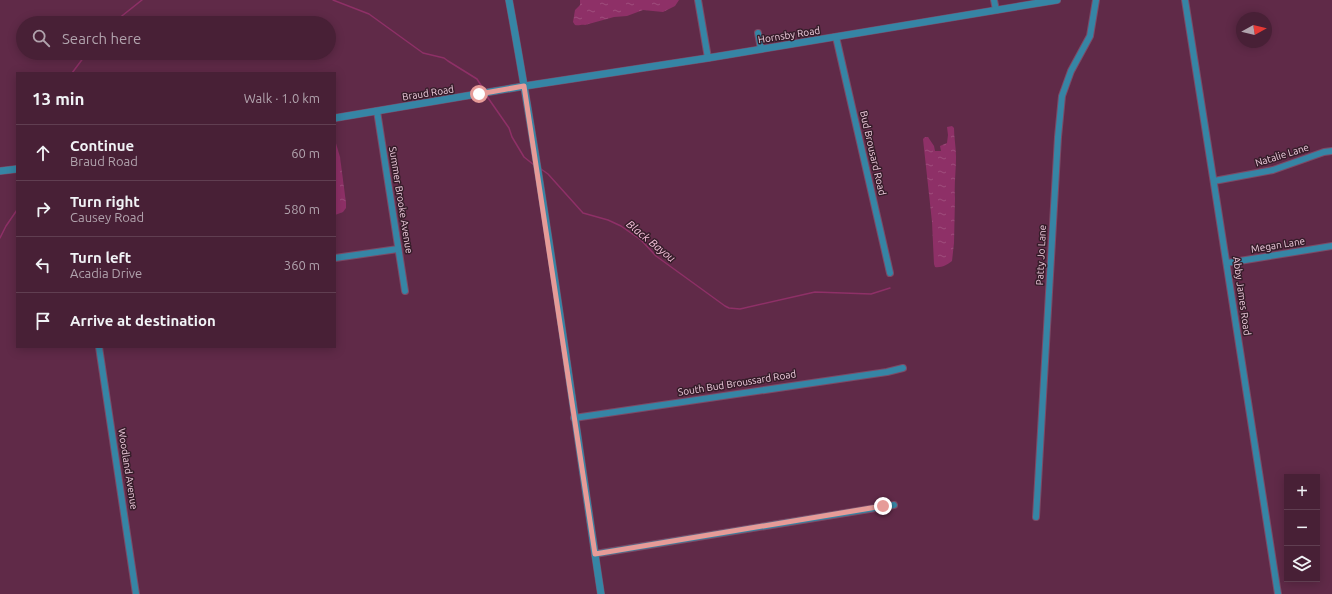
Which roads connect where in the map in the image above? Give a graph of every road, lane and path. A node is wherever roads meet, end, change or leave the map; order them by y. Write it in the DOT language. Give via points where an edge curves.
graph roads {
  1 [pos="509,0"];
  2 [pos="698,0"];
  3 [pos="994,0"];
  4 [pos="1057,0"];
  5 [pos="1096,0"];
  6 [pos="1185,0"];
  7 [pos="996,10"];
  8 [pos="758,33"];
  9 [pos="836,37"];
  10 [pos="761,49"];
  11 [pos="708,58"];
  12 [pos="524,86"];
  13 [pos="377,111"];
  14 [pos="336,118"];
  15 [pos="1332,151"];
  16 [pos="16,169"];
  17 [pos="0,171"];
  18 [pos="1214,181"];
  19 [pos="1332,246"];
  20 [pos="398,249"];
  21 [pos="336,258"];
  22 [pos="1228,263"];
  23 [pos="890,273"];
  24 [pos="405,291"];
  25 [pos="99,348"];
  26 [pos="903,368"];
  27 [pos="574,418"];
  28 [pos="894,505"];
  29 [pos="1036,517"];
  30 [pos="595,554"];
  31 [pos="136,594"];
  32 [pos="601,594"];
  33 [pos="1278,594"];
  1 -- 12 [label="street"];
  2 -- 11 [label="street"];
  3 -- 7 [label="street"];
  4 -- 7 [label="street, Hornsby Road"];
  5 -- 29 [label="street, Patty Jo Lane" via="1090,36 1062,96"];
  6 -- 18 [label="street, Abby James Road"];
  7 -- 9 [label="street, Hornsby Road"];
  8 -- 10 [label="street"];
  9 -- 10 [label="street, Hornsby Road"];
  9 -- 23 [label="street, Bud Brousard Road"];
  10 -- 11 [label="street, Hornsby Road"];
  11 -- 12 [label="street, Hornsby Road"];
  12 -- 13 [label="street, Braud Road"];
  12 -- 27 [label="street"];
  13 -- 14 [label="street, Braud Road"];
  13 -- 20 [label="street, Summer Brooke Avenue"];
  15 -- 18 [label="street, Natalie Lane" via="1273,170"];
  16 -- 17 [label="street"];
  18 -- 22 [label="street, Abby James Road"];
  19 -- 22 [label="street, Megan Lane"];
  20 -- 21 [label="street"];
  20 -- 24 [label="street, Summer Brooke Avenue"];
  22 -- 33 [label="street, Abby James Road"];
  25 -- 31 [label="street, Woodland Avenue"];
  26 -- 27 [label="street, South Bud Broussard Road"];
  27 -- 30 [label="street"];
  28 -- 30 [label="street"];
  30 -- 32 [label="street"];
}
